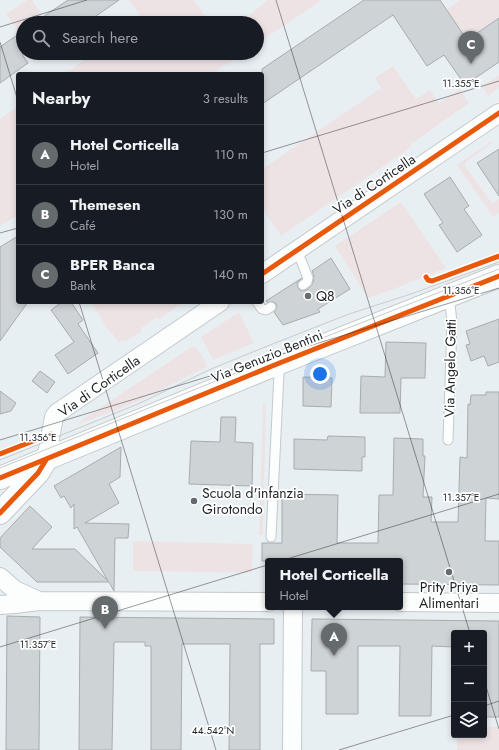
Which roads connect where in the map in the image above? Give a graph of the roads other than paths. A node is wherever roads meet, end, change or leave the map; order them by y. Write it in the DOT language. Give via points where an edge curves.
graph roads {
  1 [pos="499,113"];
  2 [pos="297,250"];
  3 [pos="264,273"];
  4 [pos="499,276"];
  5 [pos="303,285"];
  6 [pos="448,296"];
  7 [pos="217,304"];
  8 [pos="258,304"];
  9 [pos="271,307"];
  10 [pos="277,364"];
  11 [pos="448,440"];
  12 [pos="46,460"];
  13 [pos="0,478"];
  14 [pos="0,514"];
  15 [pos="270,537"];
  16 [pos="0,577"];
  17 [pos="39,601"];
  18 [pos="265,602"];
  19 [pos="403,602"];
  20 [pos="499,603"];
  21 [pos="0,605"];
  22 [pos="293,610"];
  23 [pos="292,750"];
  1 -- 2 [label="street, Via di Corticella"];
  2 -- 3 [label="street, Via di Corticella"];
  2 -- 5 [label="lane" via="308,278"];
  4 -- 6 [label="street, Via Genuzio Bentini"];
  6 -- 10 [label="street, Via Genuzio Bentini"];
  6 -- 11 [label="lane, Via Angelo Gatti" via="452,322"];
  7 -- 12 [label="street, Via di Corticella" via="57,413 54,417"];
  8 -- 9 [label="lane" via="266,310"];
  10 -- 12 [label="street, Via Genuzio Bentini"];
  10 -- 15 [label="lane" via="279,373"];
  12 -- 13 [label="street"];
  12 -- 14 [label="street" via="38,473"];
  16 -- 17 [label="street" via="15,590"];
  17 -- 18 [label="street"];
  17 -- 21 [label="street"];
  19 -- 20 [label="street"];
  22 -- 23 [label="street"];
}
